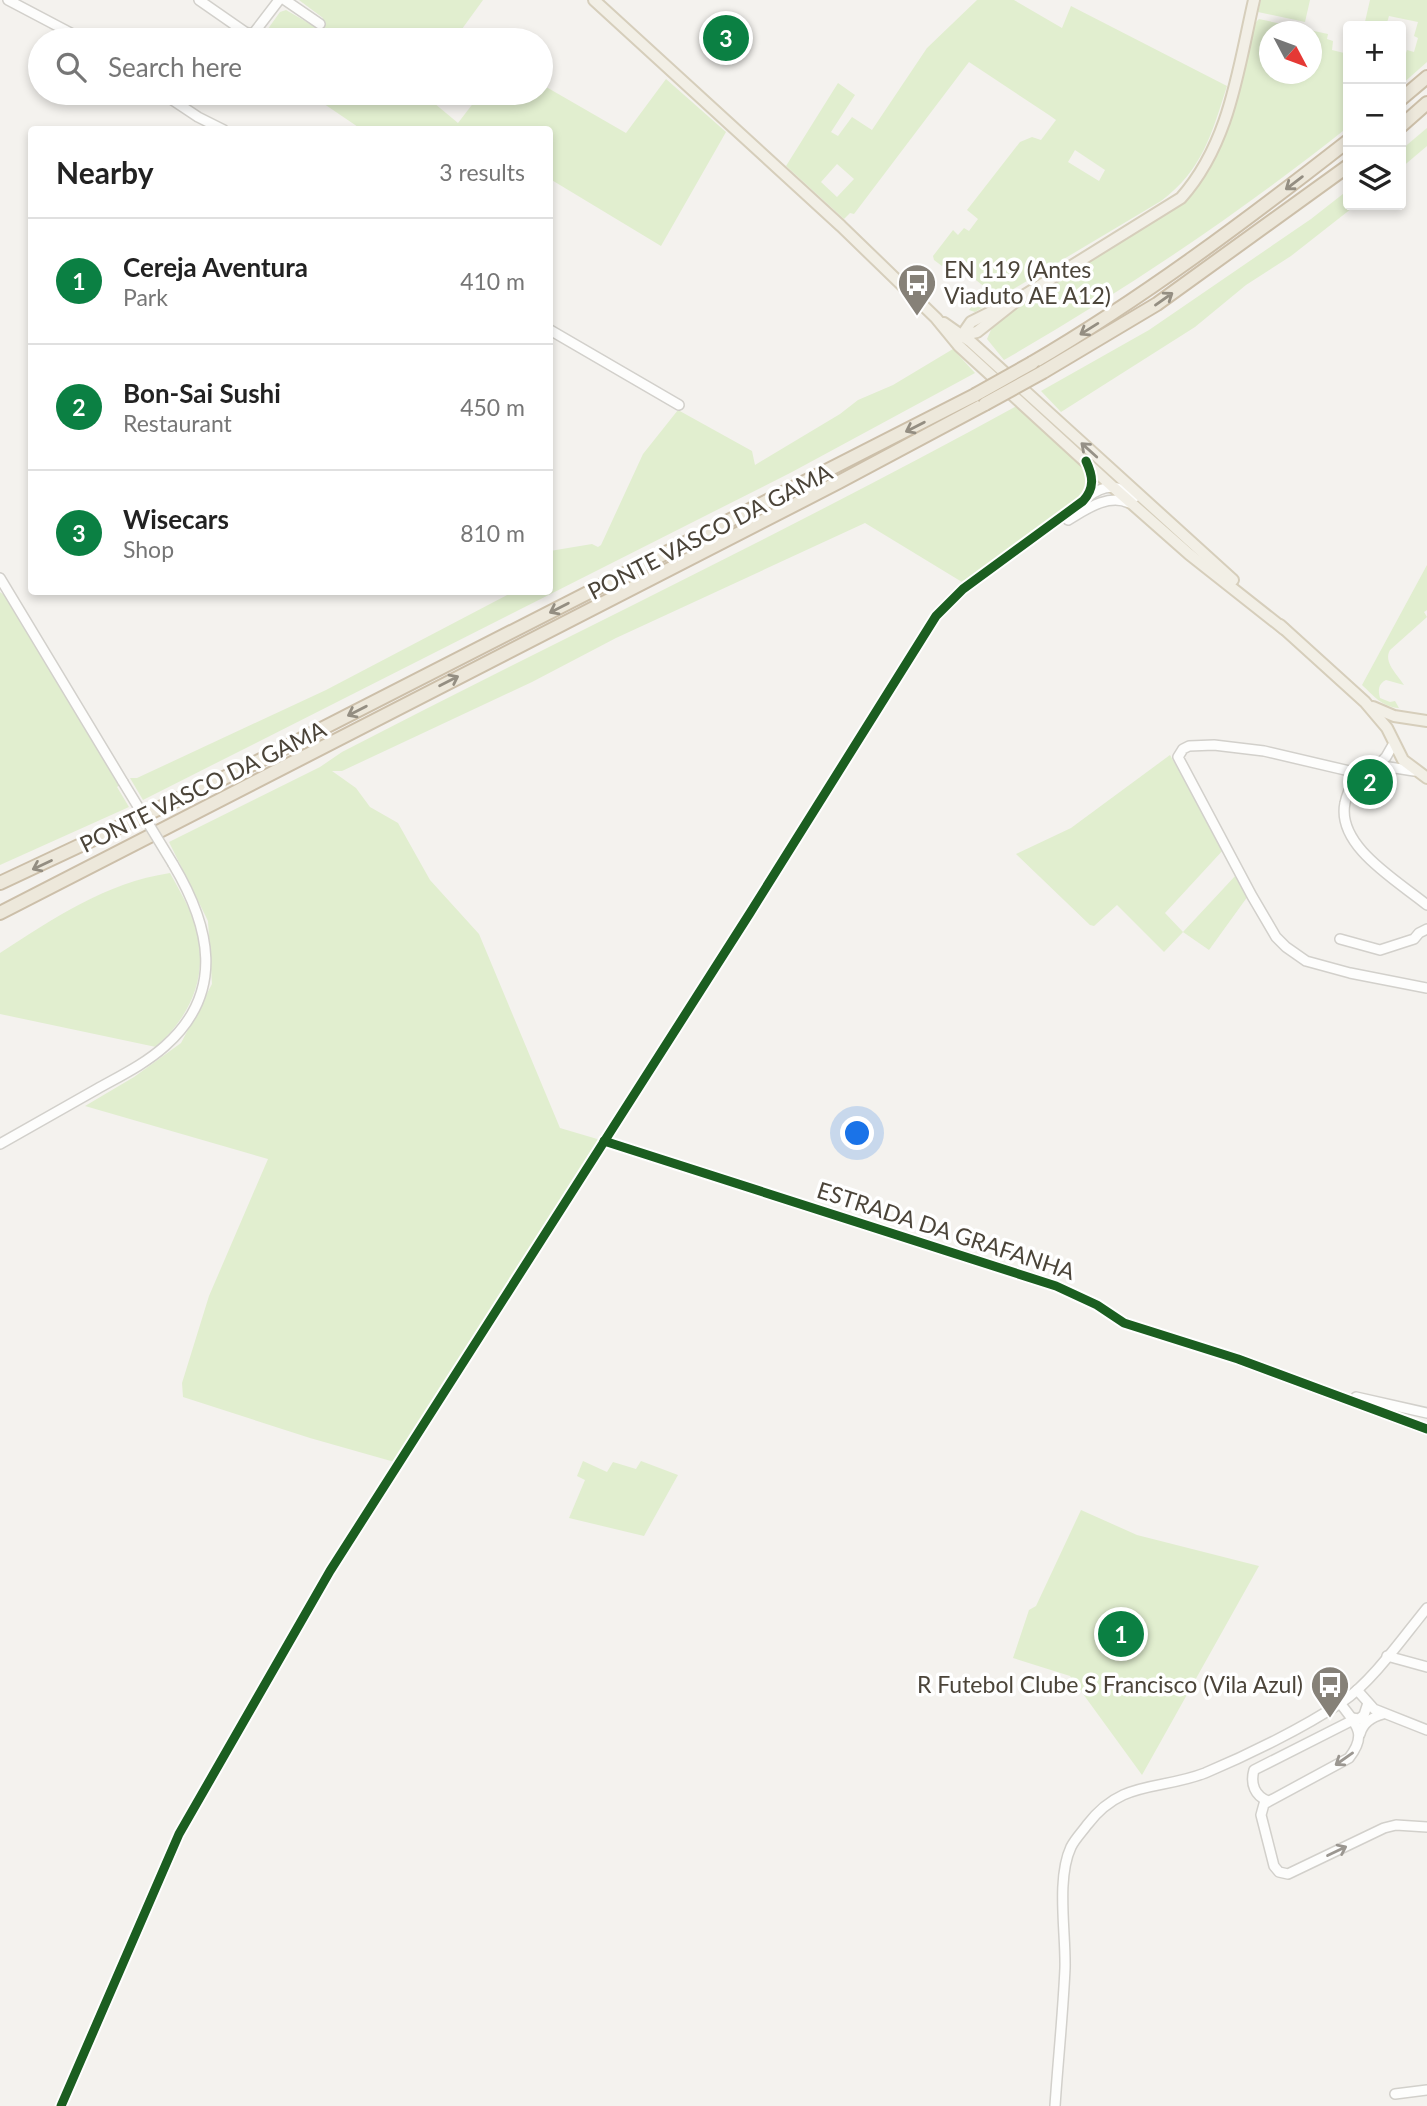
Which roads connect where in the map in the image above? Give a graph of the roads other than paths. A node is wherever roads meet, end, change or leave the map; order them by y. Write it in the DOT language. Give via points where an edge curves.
graph roads {
  1 [pos="8,0"];
  2 [pos="199,0"];
  3 [pos="279,0"];
  4 [pos="285,0"];
  5 [pos="594,0"];
  6 [pos="1254,0"];
  7 [pos="20,3"];
  8 [pos="320,24"];
  9 [pos="63,28"];
  10 [pos="239,28"];
  11 [pos="259,28"];
  12 [pos="1427,77"];
  13 [pos="1406,95"];
  14 [pos="1427,103"];
  15 [pos="180,105"];
  16 [pos="1406,121"];
  17 [pos="216,126"];
  18 [pos="1343,145"];
  19 [pos="1343,170"];
  20 [pos="1020,298"];
  21 [pos="991,321"];
  22 [pos="553,332"];
  23 [pos="960,339"];
  24 [pos="995,363"];
  25 [pos="679,405"];
  26 [pos="1086,461"];
  27 [pos="1108,466"];
  28 [pos="1113,487"];
  29 [pos="1083,501"];
  30 [pos="1097,504"];
  31 [pos="1139,510"];
  32 [pos="1188,539"];
  33 [pos="1027,544"];
  34 [pos="0,578"];
  35 [pos="1284,629"];
  36 [pos="1365,702"];
  37 [pos="1410,720"];
  38 [pos="1426,720"];
  39 [pos="1394,742"];
  40 [pos="1372,770"];
  41 [pos="1414,771"];
  42 [pos="1358,773"];
  43 [pos="1427,778"];
  44 [pos="0,883"];
  45 [pos="1427,905"];
  46 [pos="0,913"];
  47 [pos="1427,929"];
  48 [pos="1340,939"];
  49 [pos="1427,988"];
  50 [pos="604,1141"];
  51 [pos="0,1144"];
  52 [pos="1323,1390"];
  53 [pos="1427,1413"];
  54 [pos="1427,1429"];
  55 [pos="1427,1608"];
  56 [pos="1387,1656"];
  57 [pos="1427,1667"];
  58 [pos="1357,1690"];
  59 [pos="1340,1703"];
  60 [pos="1368,1703"];
  61 [pos="1383,1714"];
  62 [pos="1352,1719"];
  63 [pos="1427,1730"];
  64 [pos="1360,1734"];
  65 [pos="1268,1801"];
  66 [pos="1427,1827"];
  67 [pos="1427,2090"];
  68 [pos="1395,2094"];
  69 [pos="61,2106"];
  70 [pos="1055,2106"];
  1 -- 7 [label="street"];
  2 -- 10 [label="street"];
  3 -- 11 [label="street"];
  4 -- 8 [label="street"];
  5 -- 23 [label="main road"];
  6 -- 20 [label="main road" via="1220,136 1192,185 1181,198"];
  7 -- 9 [label="street"];
  12 -- 13 [label="highway"];
  14 -- 16 [label="highway"];
  15 -- 17 [label="street"];
  18 -- 44 [label="highway, PONTE VASCO DA GAMA, one-way, bridge" via="1118,309 975,395 246,768"];
  46 -- 19 [label="highway, PONTE VASCO DA GAMA, one-way, bridge" via="806,499 1043,372 1157,304"];
  20 -- 21 [label="main road"];
  20 -- 23 [label="main road" via="971,322"];
  21 -- 23 [label="main road"];
  21 -- 24 [label="main road" via="983,341"];
  22 -- 25 [label="street"];
  23 -- 24 [label="main road"];
  23 -- 26 [label="main road"];
  27 -- 24 [label="main road, one-way"];
  26 -- 28 [label="main road"];
  26 -- 29 [label="street" via="1092,481"];
  27 -- 28 [label="street"];
  27 -- 32 [label="main road"];
  28 -- 29 [label="street"];
  28 -- 30 [label="street" via="1109,497"];
  28 -- 31 [label="main road"];
  28 -- 32 [label="street" via="1126,490"];
  29 -- 33 [label="street"];
  30 -- 31 [label="street" via="1121,500"];
  30 -- 33 [label="street"];
  31 -- 35 [label="main road"];
  32 -- 35 [label="main road"];
  33 -- 50 [label="street" via="963,589 936,616"];
  34 -- 51 [label="street, bridge" via="173,864 198,912 207,952 202,990 187,1021 164,1047"];
  35 -- 36 [label="main road"];
  36 -- 37 [label="main road"];
  36 -- 39 [label="main road"];
  37 -- 38 [label="main road"];
  37 -- 39 [label="main road" via="1399,728"];
  39 -- 40 [label="street"];
  39 -- 41 [label="main road"];
  40 -- 41 [label="street"];
  40 -- 42 [label="street"];
  41 -- 43 [label="main road"];
  42 -- 45 [label="street" via="1344,804 1348,834 1368,857"];
  42 -- 49 [label="street" via="1264,751 1214,745 1189,746 1178,757 1252,896 1286,947 1306,961"];
  47 -- 48 [label="street" via="1414,939 1380,950"];
  50 -- 52 [label="street, ESTRADA DA GRAFANHA" via="1056,1286 1124,1324"];
  50 -- 69 [label="street" via="330,1571 184,1825"];
  52 -- 53 [label="street, ESTRADA DA GRAFANHA"];
  52 -- 54 [label="street, ESTRADA DA GRAFANHA"];
  55 -- 56 [label="street"];
  56 -- 57 [label="street"];
  56 -- 58 [label="street"];
  58 -- 59 [label="street"];
  58 -- 60 [label="street"];
  59 -- 62 [label="street"];
  59 -- 70 [label="street" via="1202,1774 1122,1795 1100,1810 1071,1847 1064,1874 1065,1967"];
  60 -- 61 [label="street"];
  60 -- 62 [label="street" via="1364,1715"];
  61 -- 63 [label="street"];
  61 -- 64 [label="street" via="1367,1721"];
  62 -- 64 [label="street"];
  62 -- 65 [label="street" via="1254,1770 1253,1783"];
  64 -- 65 [label="street, one-way" via="1349,1758"];
  65 -- 66 [label="street, one-way" via="1261,1815 1274,1866 1288,1874 1384,1828"];
  67 -- 68 [label="street"];
}
